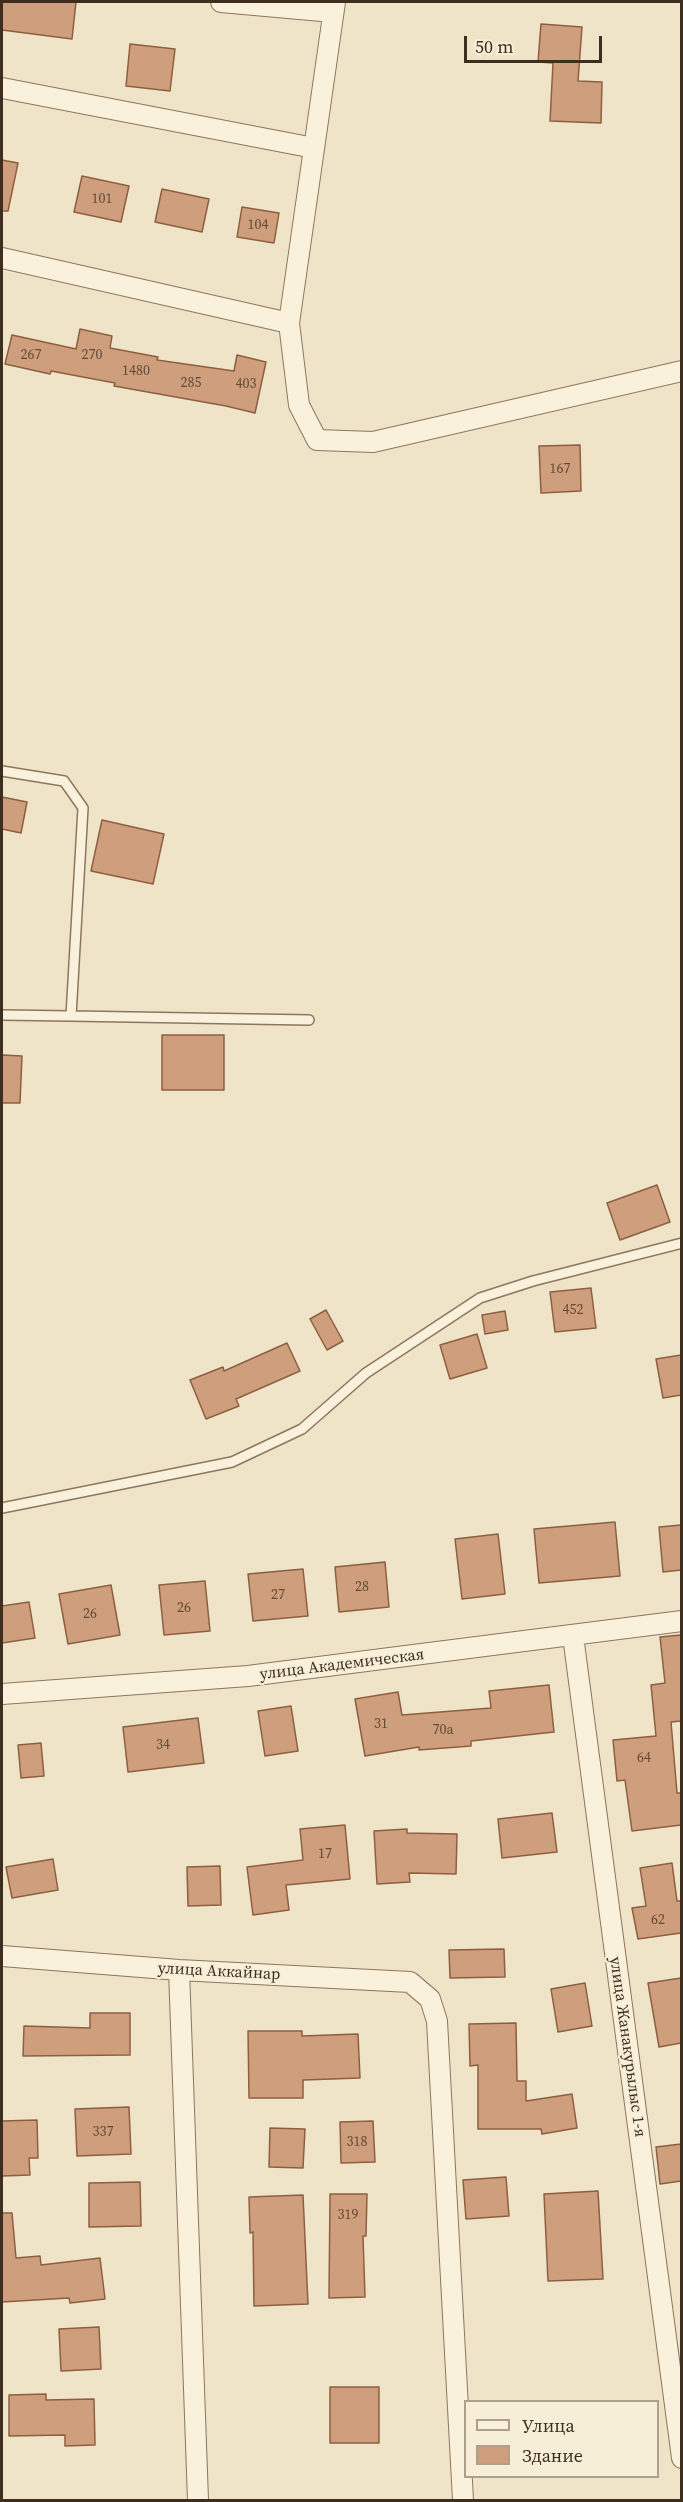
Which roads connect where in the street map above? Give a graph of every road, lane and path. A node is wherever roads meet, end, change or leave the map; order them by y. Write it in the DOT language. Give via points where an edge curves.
graph roads {
  1 [pos="221,2"];
  2 [pos="334,7"];
  3 [pos="2,88"];
  4 [pos="314,148"];
  5 [pos="2,258"];
  6 [pos="289,323"];
  7 [pos="681,371"];
  8 [pos="2,771"];
  9 [pos="2,1015"];
  10 [pos="71,1016"];
  11 [pos="309,1020"];
  12 [pos="681,1244"];
  13 [pos="2,1508"];
  14 [pos="681,1621"];
  15 [pos="573,1636"];
  16 [pos="2,1694"];
  17 [pos="2,1956"];
  18 [pos="179,1970"];
  19 [pos="681,2458"];
  20 [pos="198,2500"];
  21 [pos="463,2500"];
  1 -- 2 [label="street"];
  2 -- 4 [label="street"];
  3 -- 4 [label="street"];
  4 -- 6 [label="street"];
  5 -- 6 [label="street"];
  6 -- 7 [label="street" via="299,405 317,440 373,442"];
  8 -- 10 [label="lane" via="64,780 83,808"];
  9 -- 10 [label="lane"];
  10 -- 11 [label="lane"];
  12 -- 13 [label="lane" via="480,1298 366,1373 302,1429 232,1462"];
  14 -- 15 [label="street, улица Академическая"];
  15 -- 16 [label="street, улица Академическая" via="248,1676"];
  15 -- 19 [label="street, улица Жанакурылыс 1-я"];
  17 -- 18 [label="street, улица Аккайнар"];
  18 -- 20 [label="street"];
  18 -- 21 [label="street, улица Аккайнар" via="410,1982 430,1999 437,2021"];
}
